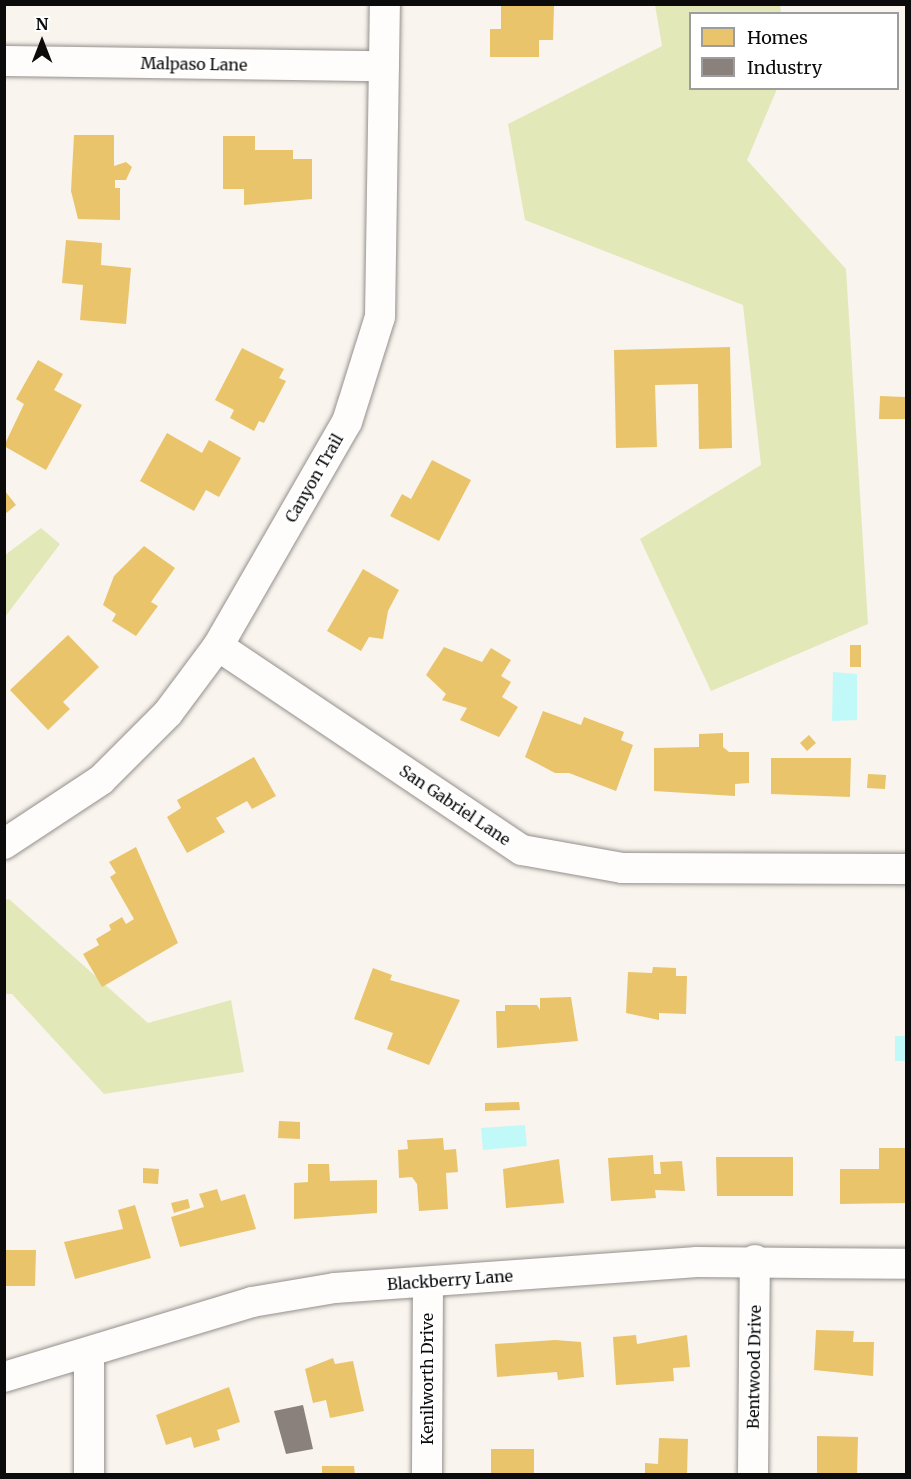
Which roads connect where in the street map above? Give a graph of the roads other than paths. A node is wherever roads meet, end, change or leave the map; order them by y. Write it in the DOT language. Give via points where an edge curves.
graph roads {
  1 [pos="385,4"];
  2 [pos="4,61"];
  3 [pos="384,66"];
  4 [pos="218,646"];
  5 [pos="4,844"];
  6 [pos="906,869"];
  7 [pos="755,1260"];
  8 [pos="906,1264"];
  9 [pos="428,1283"];
  10 [pos="89,1352"];
  11 [pos="4,1377"];
  12 [pos="89,1474"];
  13 [pos="427,1474"];
  14 [pos="753,1474"];
  1 -- 3 [label="street, Canyon Trail"];
  2 -- 3 [label="street, Malpaso Lane"];
  3 -- 4 [label="street, Canyon Trail" via="384,254 380,317 368,369 347,422"];
  4 -- 5 [label="street, Canyon Trail" via="168,713 101,780"];
  4 -- 6 [label="street, San Gabriel Lane" via="522,850 622,868"];
  7 -- 8 [label="street, Blackberry Lane"];
  7 -- 9 [label="street, Blackberry Lane"];
  7 -- 14 [label="street, Bentwood Drive"];
  9 -- 10 [label="street, Blackberry Lane" via="335,1288 252,1302"];
  9 -- 13 [label="street, Kenilworth Drive"];
  10 -- 11 [label="street, Blackberry Lane"];
  10 -- 12 [label="street"];
}
